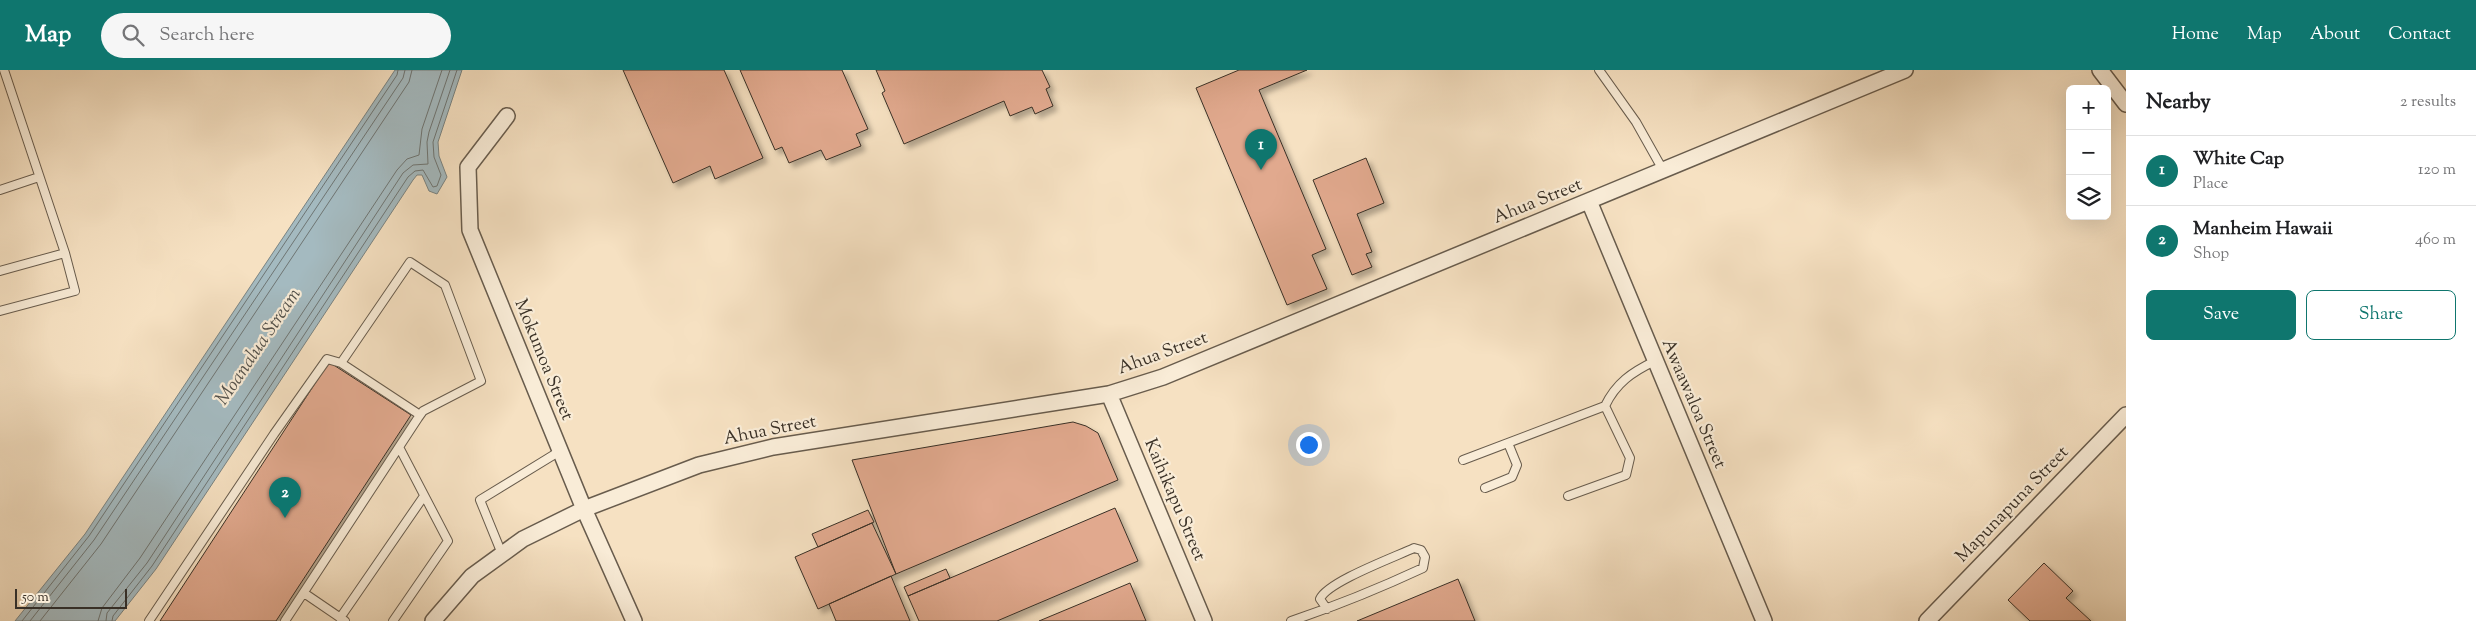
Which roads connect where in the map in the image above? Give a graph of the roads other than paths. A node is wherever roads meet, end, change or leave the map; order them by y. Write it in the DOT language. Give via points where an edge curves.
graph roads {
  1 [pos="4,70"];
  2 [pos="1599,70"];
  3 [pos="1905,70"];
  4 [pos="2100,70"];
  5 [pos="2126,104"];
  6 [pos="507,116"];
  7 [pos="1663,170"];
  8 [pos="39,177"];
  9 [pos="0,190"];
  10 [pos="1589,201"];
  11 [pos="65,253"];
  12 [pos="0,271"];
  13 [pos="0,311"];
  14 [pos="1655,362"];
  15 [pos="341,363"];
  16 [pos="1109,394"];
  17 [pos="1605,406"];
  18 [pos="420,415"];
  19 [pos="2126,415"];
  20 [pos="1508,443"];
  21 [pos="399,447"];
  22 [pos="560,451"];
  23 [pos="1463,460"];
  24 [pos="1485,488"];
  25 [pos="424,496"];
  26 [pos="1568,496"];
  27 [pos="584,509"];
  28 [pos="502,554"];
  29 [pos="304,593"];
  30 [pos="1327,609"];
  31 [pos="343,619"];
  32 [pos="149,621"];
  33 [pos="285,621"];
  34 [pos="393,621"];
  35 [pos="433,621"];
  36 [pos="634,621"];
  37 [pos="1204,621"];
  38 [pos="1291,621"];
  39 [pos="1764,621"];
  40 [pos="1927,621"];
  1 -- 8 [label="lane"];
  2 -- 7 [label="lane" via="1636,122"];
  3 -- 7 [label="street, Ahua Street"];
  4 -- 5 [label="street"];
  6 -- 22 [label="street, Mokumoa Street" via="468,167 470,230"];
  7 -- 10 [label="street, Ahua Street"];
  8 -- 9 [label="lane"];
  8 -- 11 [label="lane"];
  10 -- 14 [label="street, Awaawaloa Street"];
  10 -- 16 [label="street, Ahua Street" via="1163,377"];
  11 -- 12 [label="lane"];
  11 -- 13 [label="lane" via="75,291"];
  14 -- 17 [label="lane" via="1634,371 1612,390"];
  14 -- 39 [label="street, Awaawaloa Street"];
  15 -- 18 [label="lane"];
  15 -- 18 [label="lane" via="410,262 436,278 445,285 481,381"];
  15 -- 32 [label="lane" via="327,359"];
  16 -- 27 [label="street, Ahua Street" via="773,447 699,465"];
  16 -- 37 [label="street, Kaihikapu Street"];
  17 -- 20 [label="lane"];
  17 -- 26 [label="lane" via="1630,458 1626,475"];
  18 -- 21 [label="lane"];
  19 -- 40 [label="street, Mapunapuna Street"];
  20 -- 23 [label="lane"];
  20 -- 24 [label="lane" via="1517,465 1512,478"];
  21 -- 25 [label="lane"];
  21 -- 29 [label="lane"];
  22 -- 27 [label="street, Mokumoa Street"];
  22 -- 28 [label="lane" via="480,500"];
  25 -- 31 [label="lane"];
  25 -- 34 [label="lane" via="448,541"];
  27 -- 28 [label="street, Ahua Street" via="524,539"];
  27 -- 36 [label="street, Mokumoa Street"];
  28 -- 35 [label="street, Ahua Street" via="472,576"];
  29 -- 31 [label="lane"];
  29 -- 33 [label="lane"];
  30 -- 30 [label="lane" via="1423,568 1425,557 1421,550 1414,548 1341,581 1323,593 1320,599"];
  30 -- 38 [label="lane"];
}
